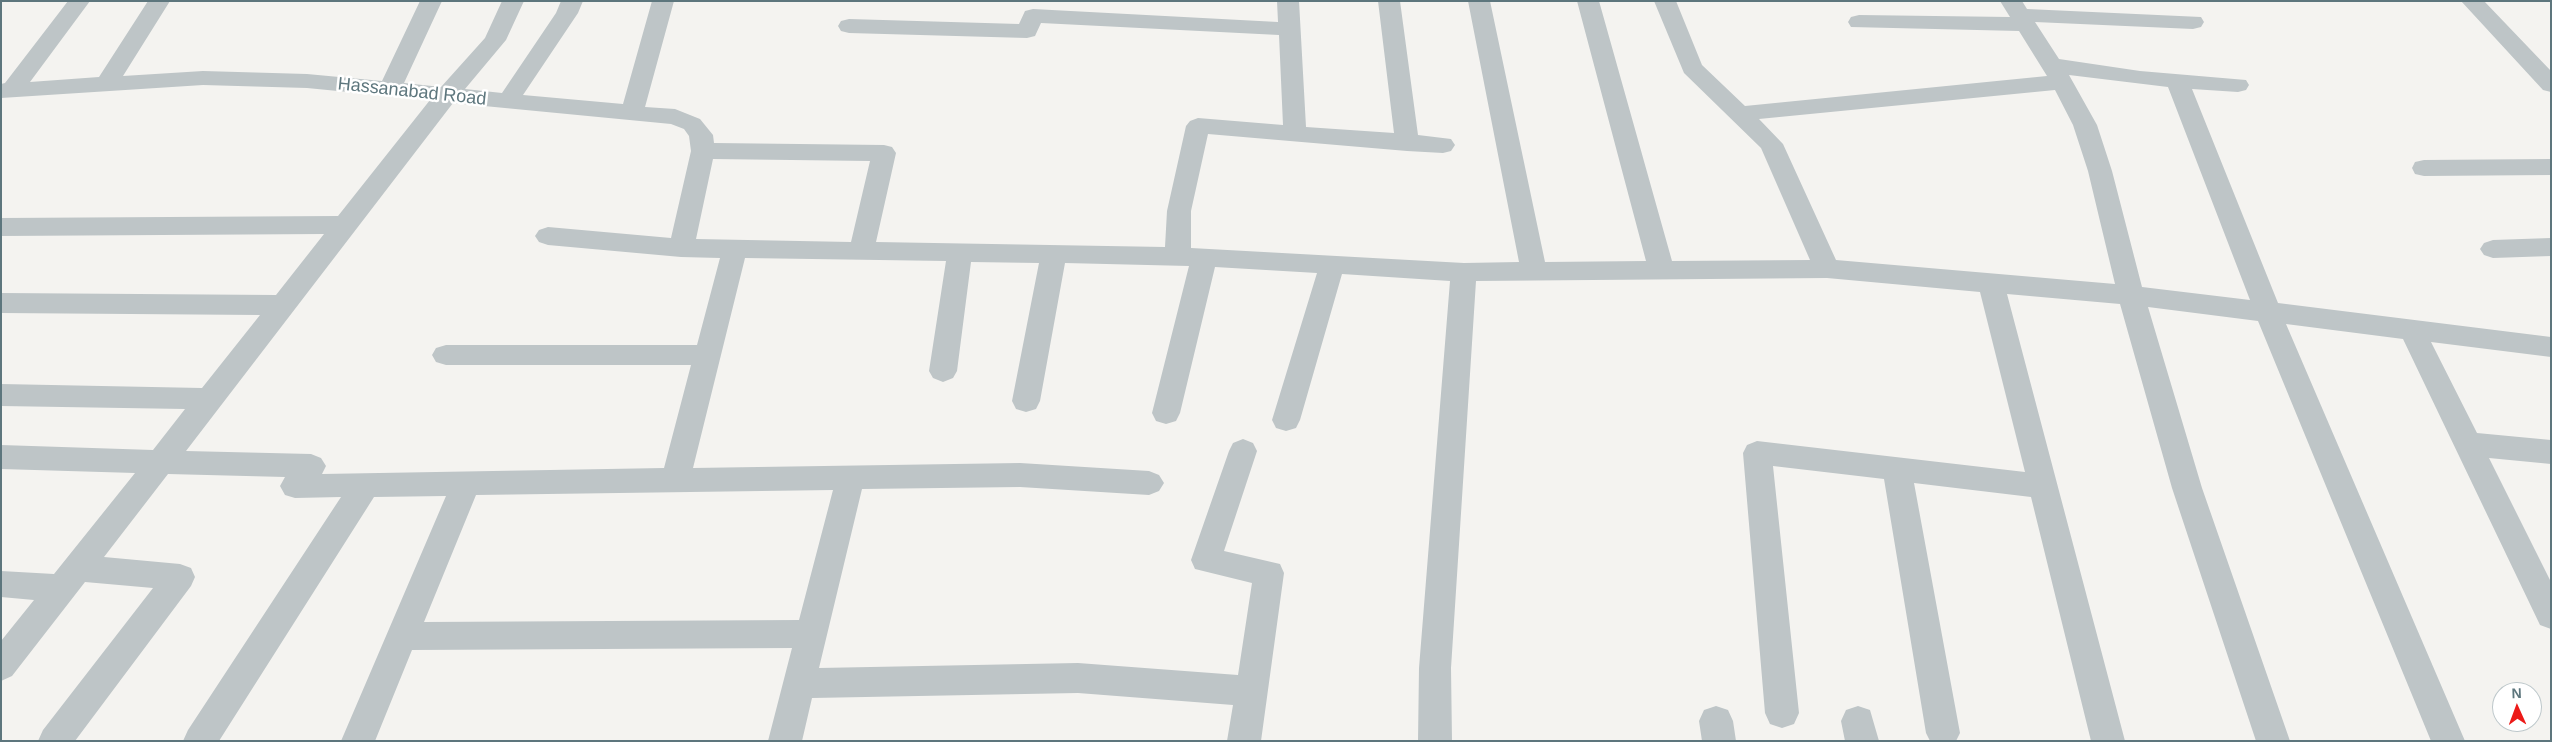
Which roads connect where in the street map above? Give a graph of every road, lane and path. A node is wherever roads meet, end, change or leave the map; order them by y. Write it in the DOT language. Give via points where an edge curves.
graph roads {
  1 [pos="79,1"];
  2 [pos="159,1"];
  3 [pos="430,1"];
  4 [pos="513,1"];
  5 [pos="572,1"];
  6 [pos="663,1"];
  7 [pos="1288,1"];
  8 [pos="1389,1"];
  9 [pos="1479,1"];
  10 [pos="1588,1"];
  11 [pos="1665,1"];
  12 [pos="2472,1"];
  13 [pos="2018,13"];
  14 [pos="1859,22"];
  15 [pos="2193,22"];
  16 [pos="849,26"];
  17 [pos="1291,29"];
  18 [pos="2056,74"];
  19 [pos="2177,81"];
  20 [pos="107,83"];
  21 [pos="2238,85"];
  22 [pos="2551,85"];
  23 [pos="389,90"];
  24 [pos="5,92"];
  25 [pos="446,96"];
  26 [pos="507,102"];
  27 [pos="632,113"];
  28 [pos="1739,114"];
  29 [pos="1295,134"];
  30 [pos="1407,143"];
  31 [pos="1443,145"];
  32 [pos="702,151"];
  33 [pos="2551,167"];
  34 [pos="2424,168"];
  35 [pos="346,225"];
  36 [pos="1,228"];
  37 [pos="548,236"];
  38 [pos="2551,247"];
  39 [pos="681,248"];
  40 [pos="735,248"];
  41 [pos="2493,249"];
  42 [pos="862,250"];
  43 [pos="960,252"];
  44 [pos="1054,254"];
  45 [pos="1191,257"];
  46 [pos="1332,265"];
  47 [pos="1827,268"];
  48 [pos="1661,269"];
  49 [pos="1534,271"];
  50 [pos="1464,272"];
  51 [pos="1991,282"];
  52 [pos="2131,295"];
  53 [pos="1,303"];
  54 [pos="284,305"];
  55 [pos="2267,310"];
  56 [pos="2411,328"];
  57 [pos="2551,347"];
  58 [pos="446,355"];
  59 [pos="708,355"];
  60 [pos="943,371"];
  61 [pos="1,395"];
  62 [pos="211,399"];
  63 [pos="1026,401"];
  64 [pos="1166,413"];
  65 [pos="1286,420"];
  66 [pos="2468,444"];
  67 [pos="1243,451"];
  68 [pos="2551,452"];
  69 [pos="1,457"];
  70 [pos="160,463"];
  71 [pos="1898,469"];
  72 [pos="851,476"];
  73 [pos="676,479"];
  74 [pos="467,482"];
  75 [pos="1149,483"];
  76 [pos="366,484"];
  77 [pos="2043,486"];
  78 [pos="70,578"];
  79 [pos="1,584"];
  80 [pos="2551,615"];
  81 [pos="812,634"];
  82 [pos="402,636"];
  83 [pos="1,666"];
  84 [pos="800,682"];
  85 [pos="1252,691"];
  86 [pos="1782,712"];
  87 [pos="1944,732"];
  88 [pos="2115,740"];
  89 [pos="55,741"];
  90 [pos="200,741"];
  91 [pos="358,741"];
  92 [pos="785,741"];
  93 [pos="1244,741"];
  94 [pos="1435,741"];
  95 [pos="2273,741"];
  96 [pos="2448,741"];
  1 -- 24 [label="street"];
  2 -- 20 [label="street"];
  3 -- 23 [label="street"];
  4 -- 25 [label="street" via="495,40"];
  5 -- 26 [label="street"];
  6 -- 27 [label="street"];
  7 -- 17 [label="street"];
  8 -- 30 [label="street"];
  9 -- 49 [label="street"];
  10 -- 48 [label="street"];
  11 -- 28 [label="street" via="1692,68"];
  12 -- 22 [label="street"];
  13 -- 14 [label="street"];
  13 -- 15 [label="street"];
  13 -- 18 [label="street"];
  16 -- 17 [label="street" via="1027,31 1033,16"];
  17 -- 29 [label="street"];
  18 -- 19 [label="street"];
  18 -- 28 [label="street"];
  18 -- 52 [label="street" via="2085,124"];
  19 -- 21 [label="street"];
  19 -- 55 [label="street"];
  20 -- 23 [label="street, Hassanabad Road" via="203,78 307,81"];
  20 -- 24 [label="street, Hassanabad Road"];
  23 -- 25 [label="street, Hassanabad Road"];
  25 -- 26 [label="street, Hassanabad Road"];
  25 -- 35 [label="street"];
  26 -- 27 [label="street, Hassanabad Road"];
  27 -- 32 [label="street, Hassanabad Road" via="675,117 692,124 701,135"];
  28 -- 47 [label="street" via="1771,144"];
  29 -- 30 [label="street"];
  29 -- 45 [label="street" via="1198,126 1179,211"];
  30 -- 31 [label="street"];
  32 -- 39 [label="street, Hassanabad Road"];
  32 -- 42 [label="street" via="884,153"];
  33 -- 34 [label="street"];
  35 -- 36 [label="street"];
  35 -- 54 [label="street"];
  37 -- 39 [label="street"];
  38 -- 41 [label="street"];
  39 -- 40 [label="street"];
  40 -- 42 [label="street"];
  40 -- 59 [label="street"];
  42 -- 43 [label="street"];
  43 -- 44 [label="street"];
  43 -- 60 [label="street"];
  44 -- 45 [label="street"];
  44 -- 63 [label="street"];
  45 -- 46 [label="street"];
  45 -- 64 [label="street"];
  46 -- 50 [label="street"];
  46 -- 65 [label="street"];
  47 -- 48 [label="street"];
  47 -- 51 [label="street"];
  48 -- 49 [label="street"];
  49 -- 50 [label="street"];
  50 -- 94 [label="street" via="1436,668"];
  51 -- 52 [label="street"];
  51 -- 77 [label="street"];
  52 -- 55 [label="street"];
  52 -- 95 [label="street" via="2187,488"];
  53 -- 54 [label="street"];
  54 -- 62 [label="street"];
  55 -- 56 [label="street"];
  55 -- 96 [label="street"];
  56 -- 57 [label="street"];
  56 -- 66 [label="street"];
  58 -- 59 [label="street"];
  59 -- 73 [label="street"];
  61 -- 62 [label="street"];
  62 -- 70 [label="street"];
  66 -- 68 [label="street"];
  66 -- 80 [label="street"];
  67 -- 85 [label="street" via="1206,560 1269,573"];
  69 -- 70 [label="street"];
  70 -- 76 [label="street" via="311,466 295,486"];
  70 -- 78 [label="street"];
  71 -- 77 [label="street"];
  71 -- 86 [label="street" via="1757,453"];
  71 -- 87 [label="street"];
  72 -- 73 [label="street"];
  72 -- 75 [label="street" via="1020,475"];
  72 -- 81 [label="street"];
  73 -- 74 [label="street"];
  74 -- 76 [label="street"];
  74 -- 82 [label="street"];
  76 -- 90 [label="street"];
  77 -- 88 [label="street"];
  78 -- 79 [label="street"];
  78 -- 83 [label="street"];
  78 -- 89 [label="street" via="180,577"];
  81 -- 82 [label="street"];
  81 -- 84 [label="street"];
  82 -- 91 [label="street"];
  84 -- 85 [label="street" via="1078,678"];
  84 -- 92 [label="street"];
  85 -- 93 [label="street"];
}
